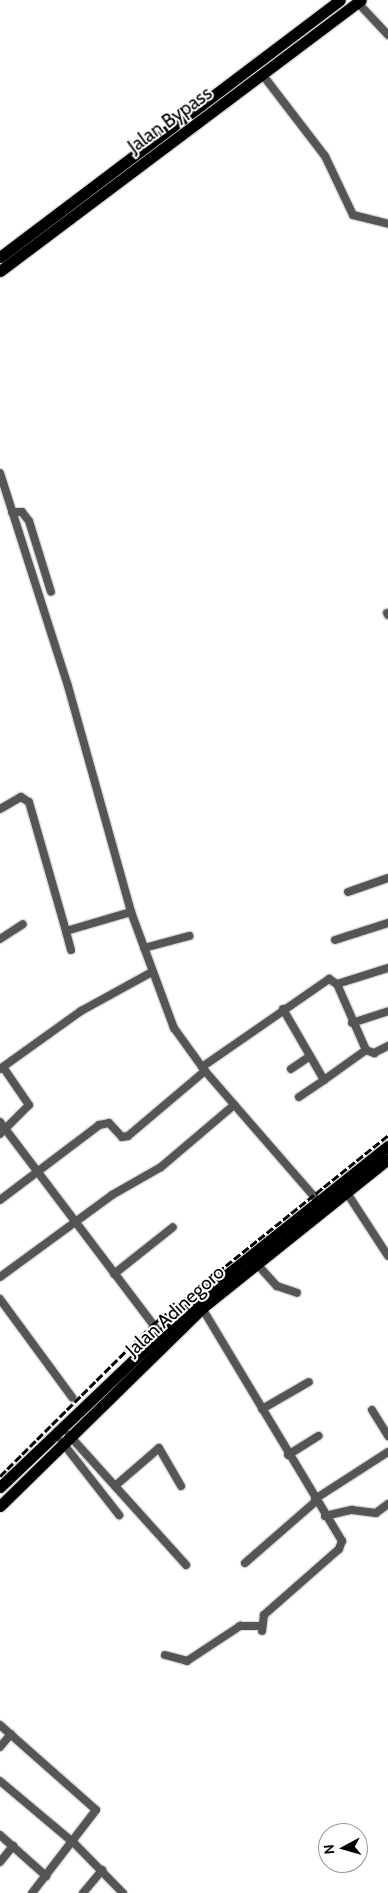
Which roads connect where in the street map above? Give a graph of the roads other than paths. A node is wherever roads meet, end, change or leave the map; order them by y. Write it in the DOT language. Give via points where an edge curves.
graph roads {
  1 [pos="340,0"];
  2 [pos="360,1"];
  3 [pos="388,35"];
  4 [pos="262,74"];
  5 [pos="193,118"];
  6 [pos="388,224"];
  7 [pos="0,257"];
  8 [pos="0,271"];
  9 [pos="0,473"];
  10 [pos="12,512"];
  11 [pos="51,592"];
  12 [pos="0,808"];
  13 [pos="388,878"];
  14 [pos="348,892"];
  15 [pos="131,912"];
  16 [pos="388,923"];
  17 [pos="23,924"];
  18 [pos="66,931"];
  19 [pos="189,936"];
  20 [pos="0,939"];
  21 [pos="335,940"];
  22 [pos="144,948"];
  23 [pos="71,950"];
  24 [pos="388,968"];
  25 [pos="152,972"];
  26 [pos="337,984"];
  27 [pos="282,1009"];
  28 [pos="388,1011"];
  29 [pos="352,1023"];
  30 [pos="388,1046"];
  31 [pos="366,1050"];
  32 [pos="310,1056"];
  33 [pos="1,1068"];
  34 [pos="203,1069"];
  35 [pos="291,1069"];
  36 [pos="324,1080"];
  37 [pos="299,1096"];
  38 [pos="234,1105"];
  39 [pos="0,1122"];
  40 [pos="3,1132"];
  41 [pos="388,1146"];
  42 [pos="388,1159"];
  43 [pos="38,1173"];
  44 [pos="347,1193"];
  45 [pos="0,1200"];
  46 [pos="318,1200"];
  47 [pos="75,1224"];
  48 [pos="173,1227"];
  49 [pos="388,1256"];
  50 [pos="256,1263"];
  51 [pos="114,1274"];
  52 [pos="0,1277"];
  53 [pos="297,1293"];
  54 [pos="0,1299"];
  55 [pos="202,1308"];
  56 [pos="159,1332"];
  57 [pos="308,1382"];
  58 [pos="72,1397"];
  59 [pos="88,1399"];
  60 [pos="96,1408"];
  61 [pos="262,1409"];
  62 [pos="372,1410"];
  63 [pos="70,1416"];
  64 [pos="80,1424"];
  65 [pos="319,1436"];
  66 [pos="388,1436"];
  67 [pos="66,1439"];
  68 [pos="388,1452"];
  69 [pos="288,1455"];
  70 [pos="2,1481"];
  71 [pos="115,1486"];
  72 [pos="180,1486"];
  73 [pos="316,1500"];
  74 [pos="388,1504"];
  75 [pos="0,1506"];
  76 [pos="119,1515"];
  77 [pos="325,1516"];
  78 [pos="245,1563"];
  79 [pos="186,1565"];
  80 [pos="165,1655"];
  81 [pos="0,1725"];
  82 [pos="10,1734"];
  83 [pos="0,1747"];
  84 [pos="0,1782"];
  85 [pos="0,1835"];
  86 [pos="74,1844"];
  87 [pos="13,1846"];
  88 [pos="0,1862"];
  89 [pos="102,1870"];
  90 [pos="46,1876"];
  91 [pos="32,1893"];
  92 [pos="83,1893"];
  93 [pos="123,1893"];
  1 -- 5 [label="highway, Jalan Bypass"];
  2 -- 3 [label="street"];
  2 -- 4 [label="highway, Jalan Bypass"];
  4 -- 5 [label="highway, Jalan Bypass"];
  4 -- 6 [label="street" via="325,156 353,215"];
  5 -- 7 [label="highway, Jalan Bypass"];
  5 -- 8 [label="highway, Jalan Bypass"];
  9 -- 10 [label="street"];
  10 -- 11 [label="street" via="22,512 29,520"];
  10 -- 15 [label="street"];
  12 -- 18 [label="street" via="18,798 29,802"];
  13 -- 14 [label="street"];
  15 -- 18 [label="street"];
  15 -- 22 [label="street"];
  16 -- 21 [label="street"];
  17 -- 20 [label="street"];
  18 -- 23 [label="street"];
  19 -- 22 [label="street"];
  22 -- 25 [label="street"];
  24 -- 26 [label="street"];
  25 -- 33 [label="street" via="81,1011"];
  25 -- 34 [label="street" via="174,1028"];
  26 -- 27 [label="street" via="325,980"];
  26 -- 29 [label="street"];
  27 -- 32 [label="street"];
  27 -- 34 [label="street"];
  28 -- 29 [label="street"];
  29 -- 31 [label="street"];
  30 -- 31 [label="street" via="374,1053"];
  31 -- 36 [label="street"];
  32 -- 35 [label="street"];
  32 -- 36 [label="street"];
  33 -- 40 [label="street" via="29,1105"];
  34 -- 38 [label="street"];
  34 -- 43 [label="street" via="128,1136 122,1137 109,1123 102,1124"];
  36 -- 37 [label="street"];
  38 -- 46 [label="street"];
  38 -- 47 [label="street" via="161,1167 131,1182"];
  39 -- 40 [label="street"];
  40 -- 43 [label="street"];
  41 -- 46 [label="highway"];
  42 -- 44 [label="highway, Jalan Adinegoro"];
  43 -- 45 [label="street"];
  43 -- 47 [label="street"];
  44 -- 49 [label="street"];
  44 -- 50 [label="highway, Jalan Adinegoro"];
  46 -- 56 [label="highway"];
  47 -- 51 [label="street"];
  47 -- 52 [label="street"];
  48 -- 51 [label="street"];
  50 -- 53 [label="street" via="277,1286"];
  50 -- 55 [label="highway, Jalan Adinegoro"];
  51 -- 56 [label="street"];
  54 -- 58 [label="street"];
  55 -- 60 [label="highway, Jalan Adinegoro"];
  55 -- 61 [label="street"];
  56 -- 59 [label="highway"];
  57 -- 61 [label="street"];
  59 -- 60 [label="highway" via="88,1404"];
  59 -- 63 [label="highway"];
  60 -- 64 [label="highway, Jalan Adinegoro"];
  61 -- 69 [label="street"];
  62 -- 66 [label="street"];
  63 -- 64 [label="highway"];
  63 -- 70 [label="highway"];
  64 -- 67 [label="highway, Jalan Adinegoro"];
  65 -- 69 [label="street"];
  67 -- 71 [label="street"];
  67 -- 75 [label="highway, Jalan Adinegoro"];
  67 -- 76 [label="street"];
  68 -- 73 [label="street"];
  69 -- 73 [label="street"];
  71 -- 72 [label="street" via="159,1448"];
  71 -- 79 [label="street"];
  73 -- 77 [label="street"];
  73 -- 78 [label="street"];
  74 -- 77 [label="street" via="376,1514 352,1510"];
  77 -- 80 [label="street" via="341,1538 339,1549 264,1615 261,1629 240,1626 187,1661"];
  81 -- 82 [label="street"];
  82 -- 83 [label="street"];
  82 -- 86 [label="street" via="95,1806 96,1813"];
  84 -- 86 [label="street"];
  85 -- 87 [label="street"];
  86 -- 89 [label="street"];
  86 -- 90 [label="street"];
  87 -- 88 [label="street"];
  87 -- 90 [label="street"];
  89 -- 92 [label="street"];
  89 -- 93 [label="street"];
  90 -- 91 [label="street"];
}
